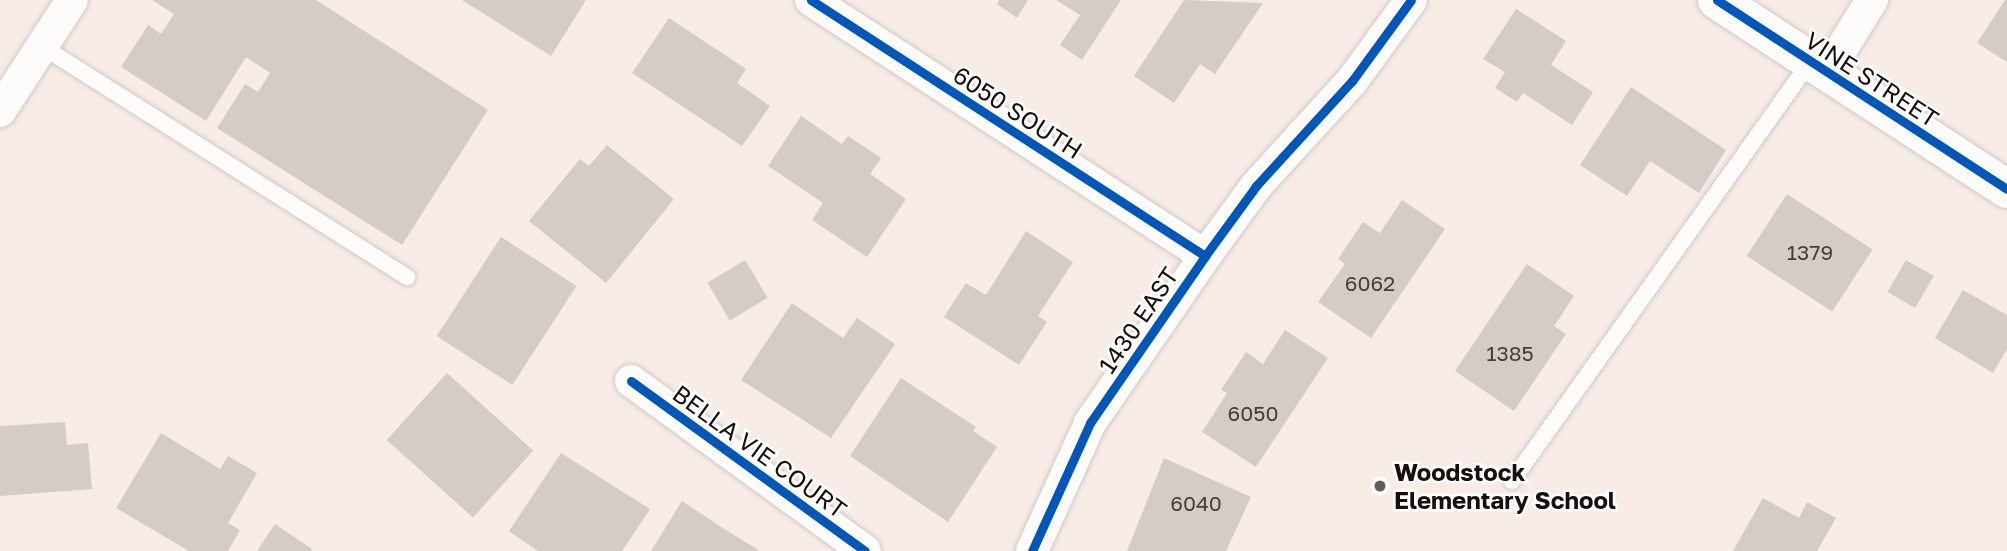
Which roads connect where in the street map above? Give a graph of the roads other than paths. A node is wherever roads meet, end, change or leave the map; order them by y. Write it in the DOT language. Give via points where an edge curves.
graph roads {
  1 [pos="72,0"];
  2 [pos="811,0"];
  3 [pos="1411,0"];
  4 [pos="1717,0"];
  5 [pos="1872,0"];
  6 [pos="43,47"];
  7 [pos="1819,67"];
  8 [pos="0,111"];
  9 [pos="2007,189"];
  10 [pos="1205,256"];
  11 [pos="407,276"];
  12 [pos="631,381"];
  13 [pos="1512,481"];
  14 [pos="865,551"];
  15 [pos="1032,551"];
  1 -- 6 [label="street"];
  2 -- 10 [label="street, 6050 SOUTH"];
  3 -- 10 [label="street, 1430 EAST" via="1352,81 1256,186"];
  4 -- 7 [label="street, VINE STREET"];
  5 -- 7 [label="street"];
  6 -- 8 [label="street"];
  6 -- 11 [label="lane"];
  7 -- 9 [label="street, VINE STREET"];
  7 -- 13 [label="lane"];
  10 -- 15 [label="street, 1430 EAST" via="1090,423"];
  12 -- 14 [label="street, BELLA VIE COURT"];
}
